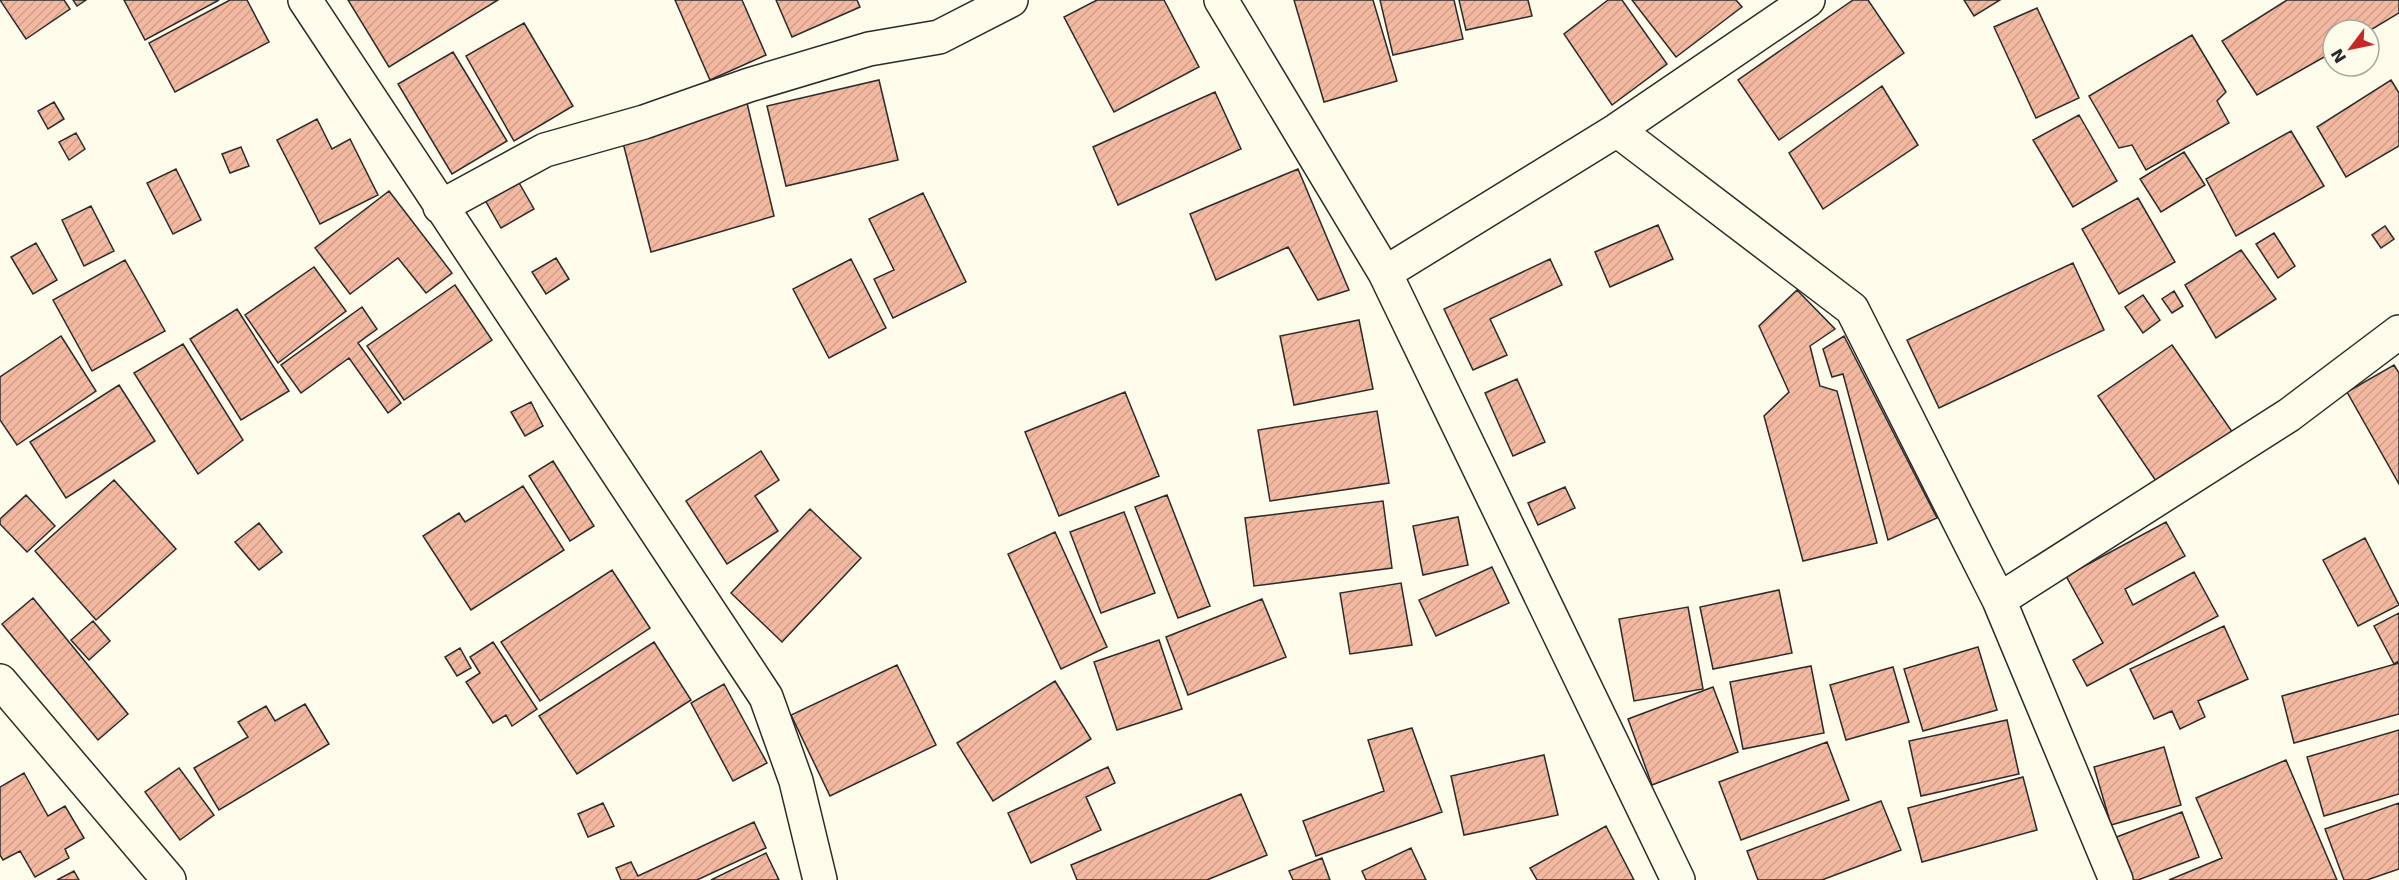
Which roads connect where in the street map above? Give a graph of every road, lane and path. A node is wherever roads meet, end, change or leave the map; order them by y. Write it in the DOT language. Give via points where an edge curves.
graph roads {
  1 [pos="305,0"];
  2 [pos="1011,0"];
  3 [pos="1221,0"];
  4 [pos="1808,0"];
  5 [pos="1617,130"];
  6 [pos="440,207"];
  7 [pos="1385,273"];
  8 [pos="2399,332"];
  9 [pos="1999,600"];
  10 [pos="0,681"];
  11 [pos="170,880"];
  12 [pos="820,880"];
  13 [pos="1678,880"];
  14 [pos="2116,880"];
  1 -- 6 [label="street"];
  2 -- 6 [label="street" via="939,37 858,52 748,84 644,122 544,150"];
  3 -- 7 [label="street"];
  4 -- 5 [label="street"];
  5 -- 7 [label="street"];
  5 -- 9 [label="street" via="1852,309"];
  6 -- 12 [label="street" via="766,697 796,781"];
  7 -- 13 [label="street"];
  8 -- 9 [label="street" via="2289,415"];
  9 -- 14 [label="street"];
  10 -- 11 [label="street"];
}
